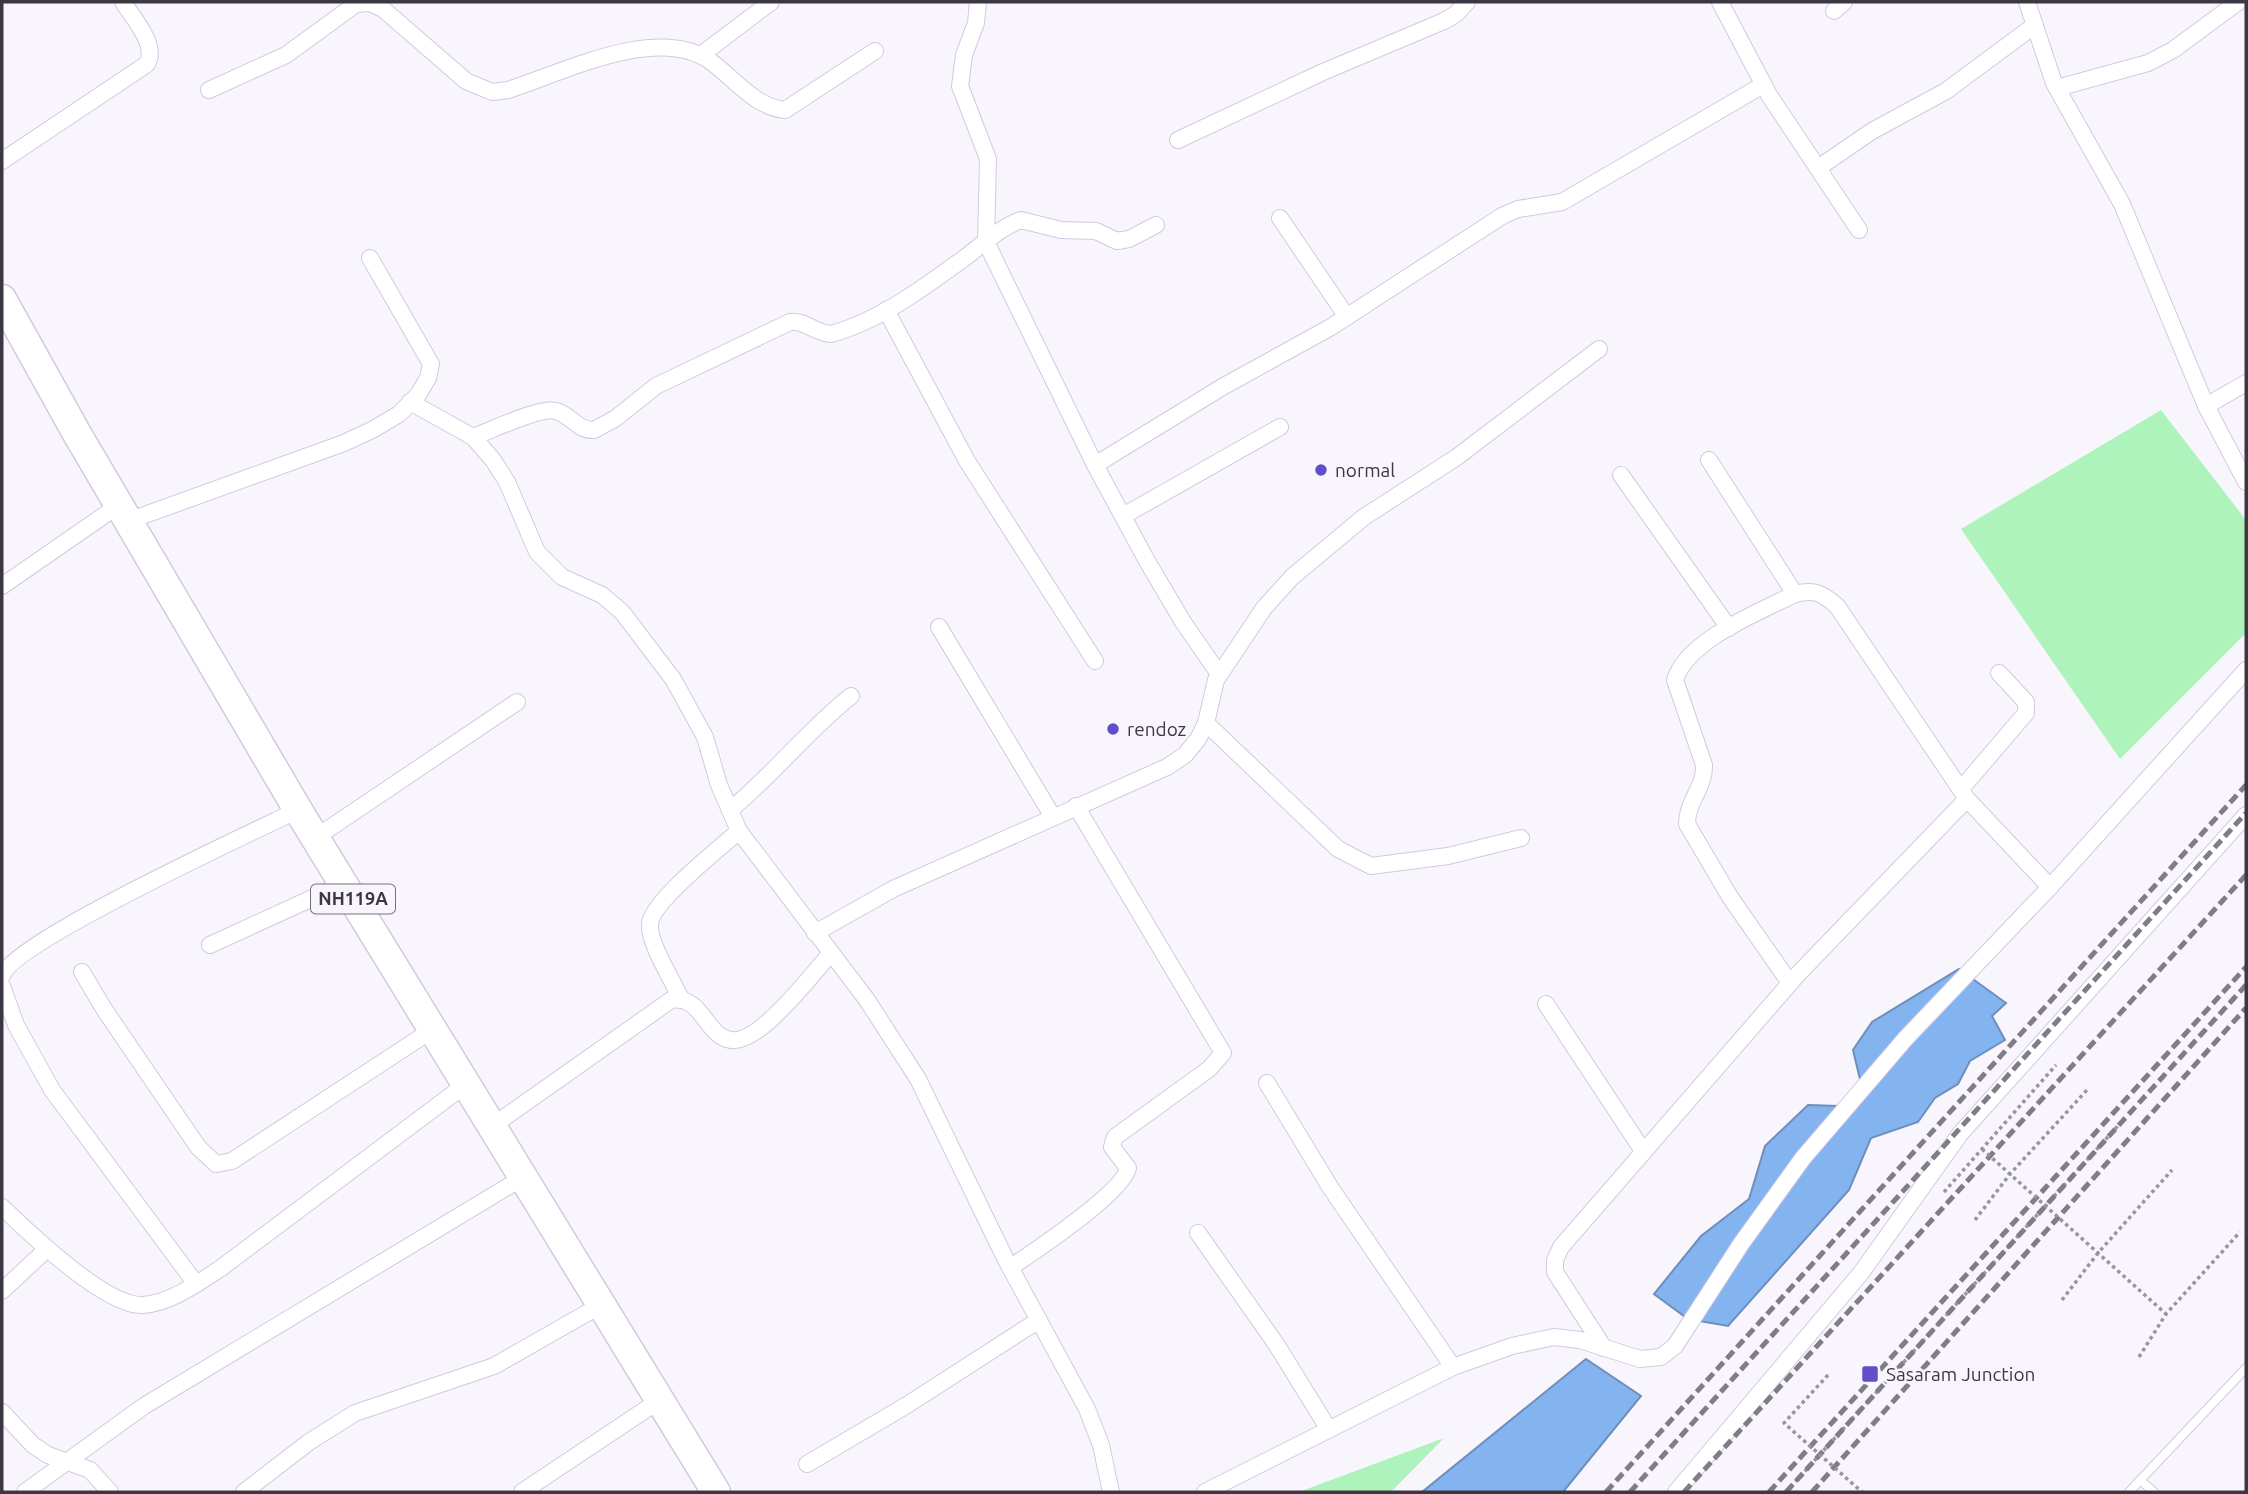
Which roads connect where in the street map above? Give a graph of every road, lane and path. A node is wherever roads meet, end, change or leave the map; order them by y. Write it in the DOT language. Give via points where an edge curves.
graph roads {
  1 [pos="123,2"];
  2 [pos="771,2"];
  3 [pos="978,2"];
  4 [pos="1466,2"];
  5 [pos="1720,2"];
  6 [pos="2027,2"];
  7 [pos="2238,2"];
  8 [pos="339,7"];
  9 [pos="2035,25"];
  10 [pos="874,51"];
  11 [pos="701,55"];
  12 [pos="1763,85"];
  13 [pos="2057,89"];
  14 [pos="209,90"];
  15 [pos="1178,140"];
  16 [pos="2,161"];
  17 [pos="1818,168"];
  18 [pos="1280,218"];
  19 [pos="1156,225"];
  20 [pos="1858,230"];
  21 [pos="986,242"];
  22 [pos="369,258"];
  23 [pos="2,299"];
  24 [pos="886,310"];
  25 [pos="1347,317"];
  26 [pos="1599,349"];
  27 [pos="2246,383"];
  28 [pos="410,402"];
  29 [pos="2206,406"];
  30 [pos="1280,427"];
  31 [pos="473,437"];
  32 [pos="1709,460"];
  33 [pos="1095,465"];
  34 [pos="1621,475"];
  35 [pos="2246,482"];
  36 [pos="124,513"];
  37 [pos="1123,516"];
  38 [pos="2,586"];
  39 [pos="1795,594"];
  40 [pos="939,627"];
  41 [pos="1730,628"];
  42 [pos="1095,661"];
  43 [pos="2246,670"];
  44 [pos="1998,673"];
  45 [pos="1219,674"];
  46 [pos="851,696"];
  47 [pos="517,702"];
  48 [pos="1206,723"];
  49 [pos="1964,794"];
  50 [pos="1076,806"];
  51 [pos="299,810"];
  52 [pos="730,810"];
  53 [pos="2246,815"];
  54 [pos="1053,817"];
  55 [pos="739,831"];
  56 [pos="315,838"];
  57 [pos="1521,838"];
  58 [pos="343,884"];
  59 [pos="2050,887"];
  60 [pos="815,933"];
  61 [pos="210,945"];
  62 [pos="831,953"];
  63 [pos="82,972"];
  64 [pos="2,975"];
  65 [pos="1790,983"];
  66 [pos="2,986"];
  67 [pos="681,999"];
  68 [pos="1546,1004"];
  69 [pos="432,1030"];
  70 [pos="2056,1065"];
  71 [pos="1267,1083"];
  72 [pos="465,1085"];
  73 [pos="2087,1090"];
  74 [pos="2125,1118"];
  75 [pos="491,1127"];
  76 [pos="1982,1149"];
  77 [pos="1643,1151"];
  78 [pos="2172,1170"];
  79 [pos="2010,1174"];
  80 [pos="522,1178"];
  81 [pos="1944,1192"];
  82 [pos="2,1207"];
  83 [pos="1975,1220"];
  84 [pos="1198,1233"];
  85 [pos="2240,1233"];
  86 [pos="47,1249"];
  87 [pos="2098,1253"];
  88 [pos="1010,1268"];
  89 [pos="196,1284"];
  90 [pos="2,1291"];
  91 [pos="1960,1300"];
  92 [pos="2062,1300"];
  93 [pos="601,1305"];
  94 [pos="1951,1310"];
  95 [pos="2166,1314"];
  96 [pos="1039,1320"];
  97 [pos="1604,1349"];
  98 [pos="2139,1357"];
  99 [pos="1453,1367"];
  100 [pos="2246,1368"];
  101 [pos="1828,1375"];
  102 [pos="660,1400"];
  103 [pos="2,1412"];
  104 [pos="1328,1428"];
  105 [pos="64,1461"];
  106 [pos="807,1464"];
  107 [pos="1804,1472"];
  108 [pos="2140,1480"];
  109 [pos="25,1492"];
  110 [pos="110,1492"];
  111 [pos="244,1492"];
  112 [pos="522,1492"];
  113 [pos="716,1492"];
  114 [pos="1111,1492"];
  115 [pos="1205,1492"];
  116 [pos="1676,1492"];
  117 [pos="1862,1492"];
  118 [pos="2129,1492"];
  119 [pos="2154,1492"];
  1 -- 16 [label="street" via="148,43 147,64"];
  2 -- 11 [label="street"];
  3 -- 21 [label="street" via="960,86 988,159"];
  4 -- 15 [label="street" via="1444,21"];
  5 -- 12 [label="street"];
  6 -- 9 [label="street"];
  7 -- 13 [label="street" via="2148,63"];
  8 -- 11 [label="street" via="370,4 383,9 466,81 492,92 639,50 681,49"];
  8 -- 14 [label="street" via="312,38 286,55"];
  9 -- 13 [label="street"];
  9 -- 17 [label="street" via="1946,91 1872,131"];
  10 -- 11 [label="street" via="785,110 761,103"];
  12 -- 17 [label="street"];
  12 -- 25 [label="street" via="1578,194 1502,216"];
  13 -- 29 [label="street" via="2122,204"];
  17 -- 20 [label="street"];
  18 -- 25 [label="street"];
  19 -- 21 [label="street" via="1117,241 1096,231 1061,230 1021,220"];
  21 -- 24 [label="street"];
  21 -- 33 [label="street"];
  22 -- 28 [label="street" via="431,364 428,378"];
  23 -- 36 [label="highway, NH119A"];
  24 -- 31 [label="street" via="831,334 790,322 656,386 594,430 550,410"];
  24 -- 42 [label="street" via="967,461"];
  25 -- 33 [label="street"];
  26 -- 45 [label="street" via="1457,457 1364,517 1323,550 1264,608"];
  27 -- 29 [label="street"];
  28 -- 31 [label="street"];
  28 -- 36 [label="street" via="399,414 344,443"];
  29 -- 35 [label="street"];
  30 -- 37 [label="street"];
  31 -- 52 [label="street" via="507,482 537,552 562,577 602,595 622,612 673,679 705,737"];
  32 -- 39 [label="street"];
  33 -- 37 [label="street"];
  34 -- 41 [label="street"];
  36 -- 38 [label="street"];
  36 -- 51 [label="highway, NH119A"];
  37 -- 45 [label="street" via="1167,598"];
  39 -- 41 [label="street"];
  39 -- 49 [label="street" via="1810,590 1824,594 1837,606"];
  40 -- 54 [label="street"];
  41 -- 65 [label="street" via="1688,657 1675,680 1704,765 1704,776 1687,811 1687,824 1730,897"];
  43 -- 59 [label="street"];
  44 -- 49 [label="street" via="2026,702 2026,713"];
  45 -- 48 [label="street" via="1210,693"];
  46 -- 52 [label="street"];
  47 -- 56 [label="street"];
  48 -- 50 [label="street" via="1185,755 1167,767"];
  48 -- 57 [label="street" via="1353,860 1389,866"];
  49 -- 59 [label="street"];
  49 -- 65 [label="street"];
  50 -- 54 [label="street"];
  50 -- 88 [label="street" via="1223,1054 1115,1137 1112,1147 1128,1168 1124,1178 1081,1217"];
  51 -- 56 [label="highway, NH119A"];
  51 -- 64 [label="street" via="86,915 31,946 4,968"];
  52 -- 55 [label="street"];
  53 -- 116 [label="street" via="1960,1134 1861,1273"];
  54 -- 60 [label="street" via="893,889"];
  55 -- 60 [label="street"];
  55 -- 67 [label="street" via="652,914 653,939"];
  56 -- 58 [label="highway, NH119A"];
  58 -- 61 [label="street"];
  58 -- 69 [label="highway, NH119A"];
  59 -- 97 [label="street" via="1906,1038 1803,1158 1675,1346 1661,1357 1640,1359"];
  60 -- 62 [label="street"];
  62 -- 67 [label="street" via="777,1013 742,1038 723,1036 692,1004"];
  62 -- 88 [label="street" via="918,1079"];
  63 -- 69 [label="street" via="198,1147 216,1164 232,1161"];
  65 -- 77 [label="street"];
  66 -- 89 [label="street" via="16,1025 51,1090"];
  67 -- 75 [label="street" via="657,1009"];
  68 -- 77 [label="street"];
  69 -- 72 [label="highway, NH119A"];
  70 -- 76 [label="path"];
  71 -- 99 [label="street"];
  72 -- 75 [label="highway, NH119A"];
  72 -- 89 [label="street"];
  73 -- 79 [label="path"];
  74 -- 94 [label="path"];
  75 -- 80 [label="highway, NH119A"];
  76 -- 79 [label="path, bridge"];
  76 -- 81 [label="path"];
  77 -- 97 [label="street" via="1575,1229 1555,1260 1561,1286"];
  78 -- 87 [label="path"];
  79 -- 83 [label="path"];
  79 -- 87 [label="path, bridge"];
  80 -- 93 [label="highway, NH119A"];
  80 -- 105 [label="street" via="198,1372"];
  82 -- 86 [label="street"];
  84 -- 104 [label="street"];
  85 -- 95 [label="path"];
  86 -- 89 [label="street" via="124,1302 158,1302"];
  86 -- 90 [label="street"];
  87 -- 92 [label="path"];
  87 -- 95 [label="path, bridge"];
  88 -- 96 [label="street"];
  91 -- 94 [label="path"];
  93 -- 102 [label="highway, NH119A"];
  93 -- 111 [label="street" via="494,1366 355,1413 309,1441"];
  94 -- 107 [label="path"];
  95 -- 98 [label="path"];
  96 -- 106 [label="street"];
  96 -- 114 [label="street" via="1087,1409 1101,1444"];
  97 -- 99 [label="street" via="1580,1339 1554,1337"];
  99 -- 104 [label="street"];
  100 -- 108 [label="lane"];
  101 -- 117 [label="path, bridge" via="1784,1423"];
  102 -- 112 [label="street"];
  102 -- 113 [label="highway, NH119A"];
  103 -- 105 [label="street" via="33,1445"];
  104 -- 115 [label="street"];
  105 -- 109 [label="street"];
  105 -- 110 [label="street" via="90,1470"];
  107 -- 107 [label="path" via="1795,1482 1786,1492 1795,1482"];
  108 -- 118 [label="lane"];
  108 -- 119 [label="lane"];
}
